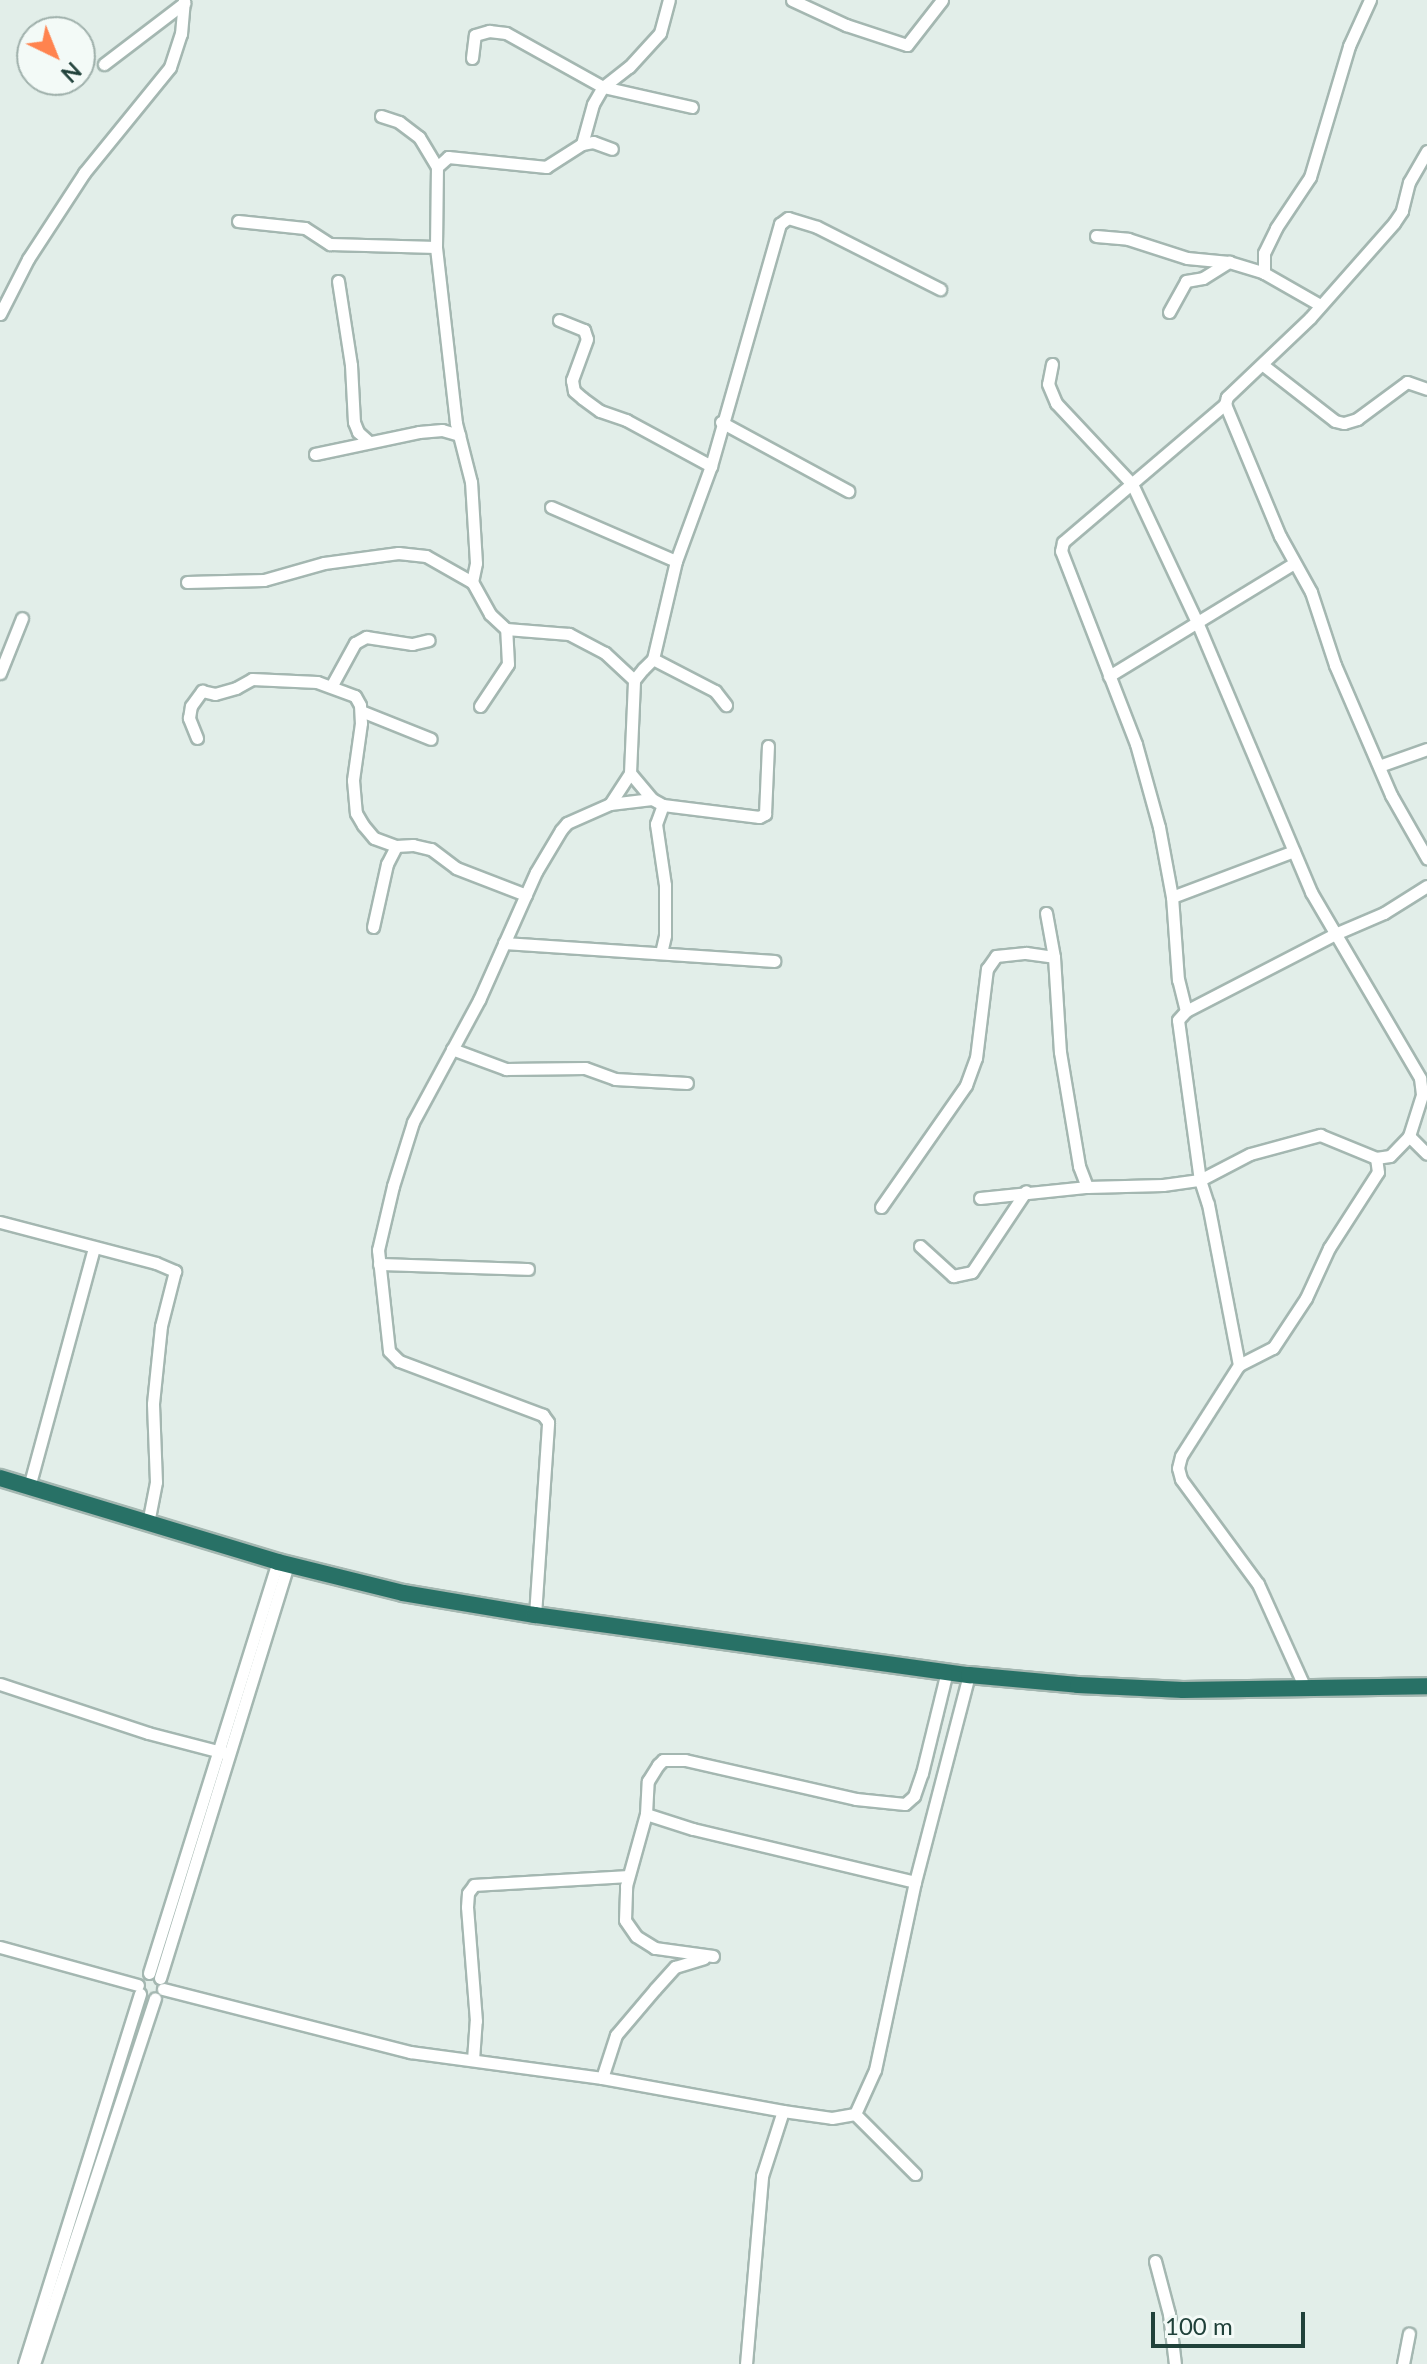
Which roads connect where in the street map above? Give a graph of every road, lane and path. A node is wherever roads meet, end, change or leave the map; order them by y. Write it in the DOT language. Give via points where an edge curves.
graph roads {
  1 [pos="669,0"];
  2 [pos="942,0"];
  3 [pos="1370,0"];
  4 [pos="184,1"];
  5 [pos="799,1"];
  6 [pos="472,58"];
  7 [pos="104,64"];
  8 [pos="603,87"];
  9 [pos="692,107"];
  10 [pos="381,116"];
  11 [pos="582,144"];
  12 [pos="612,149"];
  13 [pos="1427,151"];
  14 [pos="437,167"];
  15 [pos="238,221"];
  16 [pos="1096,236"];
  17 [pos="436,247"];
  18 [pos="1187,258"];
  19 [pos="1229,262"];
  20 [pos="1264,273"];
  21 [pos="338,281"];
  22 [pos="1186,281"];
  23 [pos="940,289"];
  24 [pos="1320,305"];
  25 [pos="1169,312"];
  26 [pos="0,314"];
  27 [pos="559,320"];
  28 [pos="1052,364"];
  29 [pos="1263,365"];
  30 [pos="1427,389"];
  31 [pos="1225,404"];
  32 [pos="721,422"];
  33 [pos="459,435"];
  34 [pos="369,442"];
  35 [pos="315,454"];
  36 [pos="711,466"];
  37 [pos="1132,484"];
  38 [pos="848,491"];
  39 [pos="551,507"];
  40 [pos="676,561"];
  41 [pos="1294,563"];
  42 [pos="187,582"];
  43 [pos="472,582"];
  44 [pos="22,618"];
  45 [pos="1197,622"];
  46 [pos="506,629"];
  47 [pos="429,640"];
  48 [pos="653,659"];
  49 [pos="0,673"];
  50 [pos="1109,676"];
  51 [pos="634,680"];
  52 [pos="332,685"];
  53 [pos="726,705"];
  54 [pos="480,706"];
  55 [pos="361,711"];
  56 [pos="197,738"];
  57 [pos="431,739"];
  58 [pos="768,746"];
  59 [pos="1427,749"];
  60 [pos="1379,766"];
  61 [pos="630,773"];
  62 [pos="657,802"];
  63 [pos="610,804"];
  64 [pos="396,846"];
  65 [pos="1294,851"];
  66 [pos="1427,858"];
  67 [pos="1427,886"];
  68 [pos="526,895"];
  69 [pos="1172,897"];
  70 [pos="1046,913"];
  71 [pos="373,927"];
  72 [pos="1335,934"];
  73 [pos="504,943"];
  74 [pos="661,953"];
  75 [pos="1054,957"];
  76 [pos="774,961"];
  77 [pos="1186,1011"];
  78 [pos="452,1049"];
  79 [pos="687,1083"];
  80 [pos="1425,1093"];
  81 [pos="1409,1136"];
  82 [pos="1427,1154"];
  83 [pos="1376,1158"];
  84 [pos="1200,1180"];
  85 [pos="1087,1187"];
  86 [pos="1026,1191"];
  87 [pos="980,1198"];
  88 [pos="881,1207"];
  89 [pos="0,1222"];
  90 [pos="920,1246"];
  91 [pos="94,1248"];
  92 [pos="379,1264"];
  93 [pos="528,1269"];
  94 [pos="1239,1365"];
  95 [pos="0,1478"];
  96 [pos="29,1487"];
  97 [pos="148,1523"];
  98 [pos="283,1563"];
  99 [pos="535,1615"];
  100 [pos="947,1671"];
  101 [pos="969,1675"];
  102 [pos="0,1684"];
  103 [pos="1427,1686"];
  104 [pos="1305,1688"];
  105 [pos="224,1753"];
  106 [pos="646,1814"];
  107 [pos="628,1876"];
  108 [pos="915,1882"];
  109 [pos="0,1947"];
  110 [pos="157,1984"];
  111 [pos="139,1990"];
  112 [pos="473,2060"];
  113 [pos="602,2078"];
  114 [pos="783,2111"];
  115 [pos="855,2114"];
  116 [pos="915,2174"];
  117 [pos="1155,2261"];
  118 [pos="1409,2334"];
  119 [pos="24,2364"];
  120 [pos="34,2364"];
  121 [pos="746,2364"];
  122 [pos="1175,2364"];
  123 [pos="1403,2364"];
  1 -- 8 [label="street" via="660,33"];
  2 -- 5 [label="street" via="907,45 846,25"];
  3 -- 20 [label="street" via="1349,46 1310,177 1264,253"];
  4 -- 7 [label="street"];
  4 -- 26 [label="street" via="170,67 84,173 28,259"];
  6 -- 8 [label="street" via="475,35 506,33"];
  8 -- 9 [label="street"];
  8 -- 11 [label="street"];
  10 -- 14 [label="street" via="419,137"];
  11 -- 12 [label="street"];
  11 -- 14 [label="street" via="546,167 448,157"];
  13 -- 24 [label="street" via="1394,223"];
  14 -- 17 [label="street"];
  15 -- 17 [label="street" via="305,228 330,244"];
  16 -- 18 [label="street" via="1128,239"];
  17 -- 33 [label="street"];
  18 -- 19 [label="street"];
  18 -- 22 [label="street"];
  19 -- 20 [label="street"];
  19 -- 22 [label="street" via="1203,278"];
  20 -- 24 [label="street"];
  21 -- 34 [label="street" via="354,422"];
  22 -- 25 [label="street"];
  23 -- 32 [label="street" via="817,227 788,218 775,234"];
  24 -- 29 [label="street"];
  27 -- 36 [label="street" via="584,330 587,339 572,380 574,391 600,411"];
  28 -- 37 [label="street" via="1048,384 1056,403"];
  29 -- 30 [label="street" via="1344,423 1407,382"];
  29 -- 31 [label="street"];
  31 -- 37 [label="street"];
  31 -- 41 [label="street"];
  32 -- 36 [label="street"];
  32 -- 38 [label="street"];
  33 -- 34 [label="street" via="442,430"];
  33 -- 43 [label="street" via="471,482 476,563"];
  34 -- 35 [label="street"];
  36 -- 40 [label="street"];
  37 -- 45 [label="street"];
  37 -- 50 [label="street" via="1063,542 1061,551"];
  39 -- 40 [label="street"];
  40 -- 48 [label="street"];
  41 -- 45 [label="street"];
  41 -- 60 [label="street" via="1311,592 1335,665"];
  42 -- 43 [label="street" via="264,580 324,563 398,553 426,556"];
  43 -- 46 [label="street" via="490,614"];
  44 -- 49 [label="street"];
  45 -- 50 [label="street"];
  45 -- 65 [label="street"];
  46 -- 51 [label="street" via="569,634 605,653"];
  46 -- 54 [label="street" via="508,664"];
  47 -- 52 [label="street" via="412,644 366,637 355,643"];
  48 -- 51 [label="street"];
  48 -- 53 [label="street" via="715,691"];
  50 -- 69 [label="street" via="1136,744"];
  51 -- 61 [label="street"];
  52 -- 55 [label="street" via="355,696"];
  52 -- 56 [label="street" via="252,679 215,694 202,691 189,718"];
  55 -- 57 [label="street"];
  55 -- 64 [label="street" via="353,780 356,813 374,838"];
  58 -- 62 [label="street" via="765,814"];
  59 -- 60 [label="street"];
  60 -- 66 [label="street"];
  61 -- 62 [label="street"];
  61 -- 63 [label="street"];
  62 -- 63 [label="street"];
  62 -- 74 [label="street" via="665,885"];
  63 -- 68 [label="street" via="567,823"];
  64 -- 68 [label="street" via="431,849 456,868"];
  64 -- 71 [label="street"];
  65 -- 69 [label="street"];
  65 -- 72 [label="street"];
  67 -- 72 [label="street" via="1384,913"];
  68 -- 73 [label="street"];
  69 -- 77 [label="street" via="1178,980"];
  70 -- 75 [label="street"];
  72 -- 77 [label="street"];
  72 -- 80 [label="street" via="1408,1054"];
  73 -- 74 [label="street"];
  73 -- 78 [label="street"];
  74 -- 76 [label="street"];
  75 -- 85 [label="street" via="1060,1052"];
  75 -- 88 [label="street" via="996,956 987,969 976,1058 966,1085"];
  77 -- 84 [label="street" via="1178,1020"];
  78 -- 79 [label="street" via="506,1069 585,1068 615,1079"];
  78 -- 92 [label="street" via="413,1122 393,1186"];
  80 -- 81 [label="street"];
  81 -- 82 [label="street"];
  81 -- 83 [label="street" via="1390,1156"];
  83 -- 84 [label="street" via="1320,1135 1250,1154"];
  83 -- 94 [label="street" via="1378,1172 1329,1248 1293,1318 1273,1348"];
  84 -- 85 [label="street"];
  84 -- 94 [label="street"];
  85 -- 86 [label="street"];
  86 -- 87 [label="street"];
  86 -- 90 [label="street" via="972,1272 953,1276"];
  89 -- 91 [label="street"];
  91 -- 96 [label="street"];
  91 -- 97 [label="street" via="175,1271 161,1326 153,1404 156,1482"];
  92 -- 93 [label="street"];
  92 -- 99 [label="street" via="393,1356 543,1415 548,1422"];
  94 -- 104 [label="street" via="1178,1468 1258,1584"];
  95 -- 96 [label="highway"];
  96 -- 97 [label="highway"];
  97 -- 98 [label="highway"];
  98 -- 99 [label="highway" via="403,1593"];
  98 -- 105 [label="street"];
  99 -- 100 [label="highway"];
  100 -- 101 [label="highway"];
  100 -- 106 [label="street" via="922,1773 914,1796 905,1804 856,1799 676,1759 663,1760 651,1774"];
  101 -- 104 [label="highway" via="1183,1690"];
  101 -- 108 [label="street"];
  102 -- 105 [label="street"];
  103 -- 104 [label="highway"];
  105 -- 110 [label="street"];
  106 -- 107 [label="street"];
  106 -- 108 [label="street"];
  107 -- 112 [label="street" via="474,1885 467,1907 476,2021"];
  107 -- 113 [label="street" via="625,1920 636,1936 655,1948 713,1956 675,1967 616,2035"];
  108 -- 115 [label="street" via="875,2070"];
  109 -- 111 [label="street"];
  110 -- 111 [label="street" via="146,1998"];
  110 -- 111 [label="street" via="142,1976"];
  110 -- 112 [label="street" via="410,2052"];
  110 -- 120 [label="street"];
  111 -- 119 [label="street"];
  112 -- 113 [label="street"];
  113 -- 114 [label="street"];
  114 -- 115 [label="street" via="832,2118"];
  114 -- 121 [label="street" via="762,2176"];
  115 -- 116 [label="street"];
  117 -- 122 [label="street"];
  118 -- 123 [label="street"];
}
